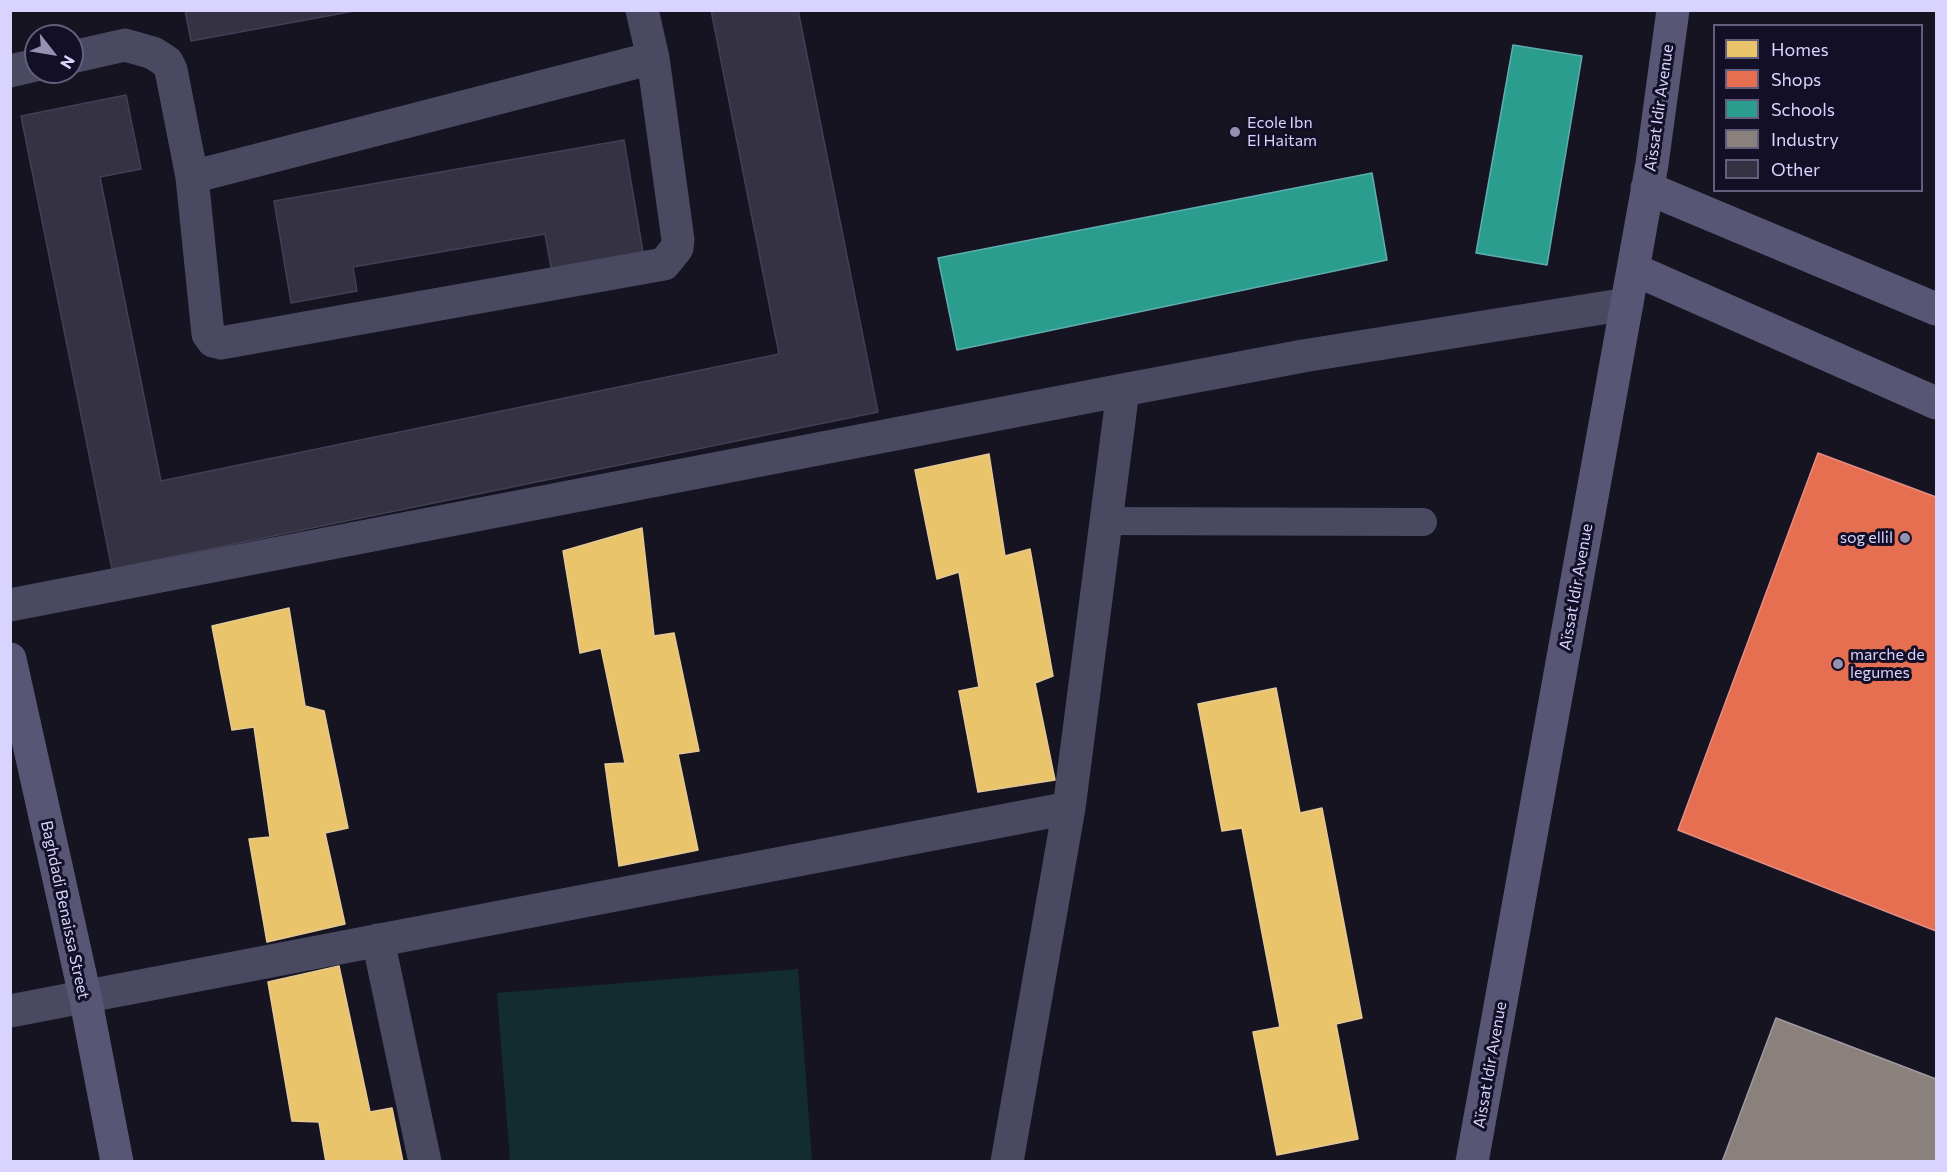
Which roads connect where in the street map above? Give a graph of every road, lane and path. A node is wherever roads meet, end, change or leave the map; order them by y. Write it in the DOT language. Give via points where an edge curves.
graph roads {
  1 [pos="642,10"];
  2 [pos="1673,10"];
  3 [pos="84,54"];
  4 [pos="653,58"];
  5 [pos="192,177"];
  6 [pos="1647,188"];
  7 [pos="1633,269"];
  8 [pos="1627,304"];
  9 [pos="1936,309"];
  10 [pos="1123,390"];
  11 [pos="1936,403"];
  12 [pos="1106,521"];
  13 [pos="1423,522"];
  14 [pos="10,605"];
  15 [pos="10,659"];
  16 [pos="1070,808"];
  17 [pos="378,940"];
  18 [pos="85,996"];
  19 [pos="10,1011"];
  20 [pos="117,1161"];
  21 [pos="425,1161"];
  22 [pos="1007,1161"];
  23 [pos="1472,1161"];
  1 -- 4 [label="street"];
  2 -- 6 [label="main road, Aïssat Idir Avenue"];
  3 -- 5 [label="street" via="125,45 153,53 167,62"];
  4 -- 5 [label="street"];
  4 -- 5 [label="street" via="678,240 677,249 664,264 217,343 208,334"];
  6 -- 7 [label="main road, Aïssat Idir Avenue"];
  6 -- 9 [label="main road"];
  7 -- 8 [label="main road, Aïssat Idir Avenue"];
  7 -- 11 [label="main road"];
  8 -- 10 [label="street" via="1303,356"];
  8 -- 23 [label="main road, Aïssat Idir Avenue"];
  10 -- 12 [label="street"];
  10 -- 14 [label="street"];
  12 -- 13 [label="lane"];
  12 -- 16 [label="street"];
  15 -- 18 [label="main road, Baghdadi Benaissa Street"];
  16 -- 17 [label="street"];
  16 -- 22 [label="street"];
  17 -- 18 [label="street"];
  17 -- 21 [label="street"];
  18 -- 19 [label="street"];
  18 -- 20 [label="main road, Baghdadi Benaissa Street"];
}
